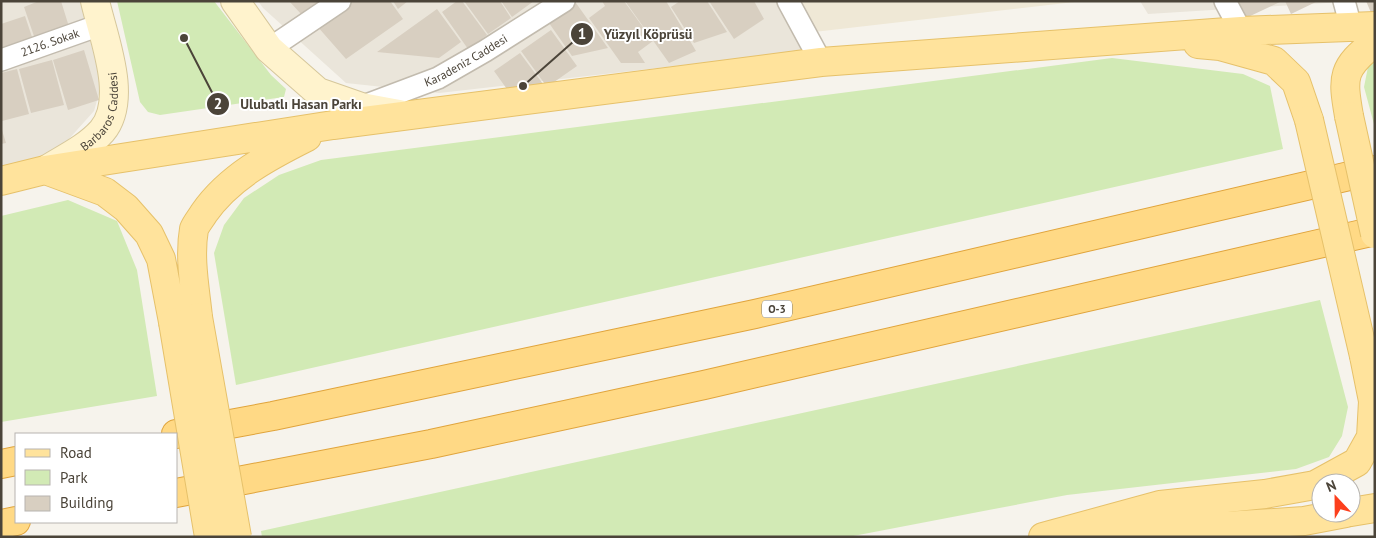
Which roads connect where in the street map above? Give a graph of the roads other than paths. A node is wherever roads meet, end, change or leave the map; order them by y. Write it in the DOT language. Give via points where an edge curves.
graph roads {
  1 [pos="235,1"];
  2 [pos="340,1"];
  3 [pos="564,1"];
  4 [pos="788,1"];
  5 [pos="1226,1"];
  6 [pos="98,13"];
  7 [pos="1357,18"];
  8 [pos="1241,30"];
  9 [pos="1142,39"];
  10 [pos="1375,42"];
  11 [pos="269,49"];
  12 [pos="1,60"];
  13 [pos="821,62"];
  14 [pos="361,107"];
  15 [pos="408,116"];
  16 [pos="333,125"];
  17 [pos="45,170"];
  18 [pos="1375,170"];
  19 [pos="1,181"];
  20 [pos="1375,232"];
  21 [pos="185,319"];
  22 [pos="178,434"];
  23 [pos="15,461"];
  24 [pos="1,464"];
  25 [pos="178,493"];
  26 [pos="1375,508"];
  27 [pos="1361,510"];
  28 [pos="1311,519"];
  29 [pos="15,521"];
  30 [pos="1,524"];
  31 [pos="209,537"];
  32 [pos="237,537"];
  33 [pos="1043,537"];
  34 [pos="1053,537"];
  1 -- 11 [label="main road"];
  2 -- 11 [label="street"];
  3 -- 14 [label="street, Karadeniz Caddesi" via="438,78"];
  4 -- 13 [label="street"];
  5 -- 8 [label="street"];
  6 -- 12 [label="street, 2126. Sokak"];
  6 -- 17 [label="main road, Barbaros Caddesi" via="114,77 115,99 109,118 93,140"];
  7 -- 8 [label="main road"];
  8 -- 9 [label="main road"];
  9 -- 13 [label="main road"];
  9 -- 33 [label="main road, bridge" via="1220,46 1274,61 1296,82 1309,120 1364,356 1373,401 1371,437 1357,462 1315,485 1265,494 1160,505"];
  10 -- 20 [label="main road, bridge" via="1348,68 1344,89"];
  11 -- 14 [label="main road" via="318,92"];
  13 -- 15 [label="main road"];
  14 -- 15 [label="main road"];
  15 -- 16 [label="main road"];
  16 -- 17 [label="main road"];
  16 -- 21 [label="main road" via="238,176 210,205 194,227"];
  17 -- 19 [label="main road"];
  17 -- 21 [label="main road" via="105,192 126,208 148,234"];
  18 -- 22 [label="highway, O-3" via="755,314"];
  20 -- 25 [label="highway" via="704,385 431,444"];
  21 -- 31 [label="main road, bridge"];
  21 -- 32 [label="main road, bridge"];
  23 -- 24 [label="highway"];
  26 -- 27 [label="main road"];
  28 -- 34 [label="main road"];
  29 -- 30 [label="highway"];
}
